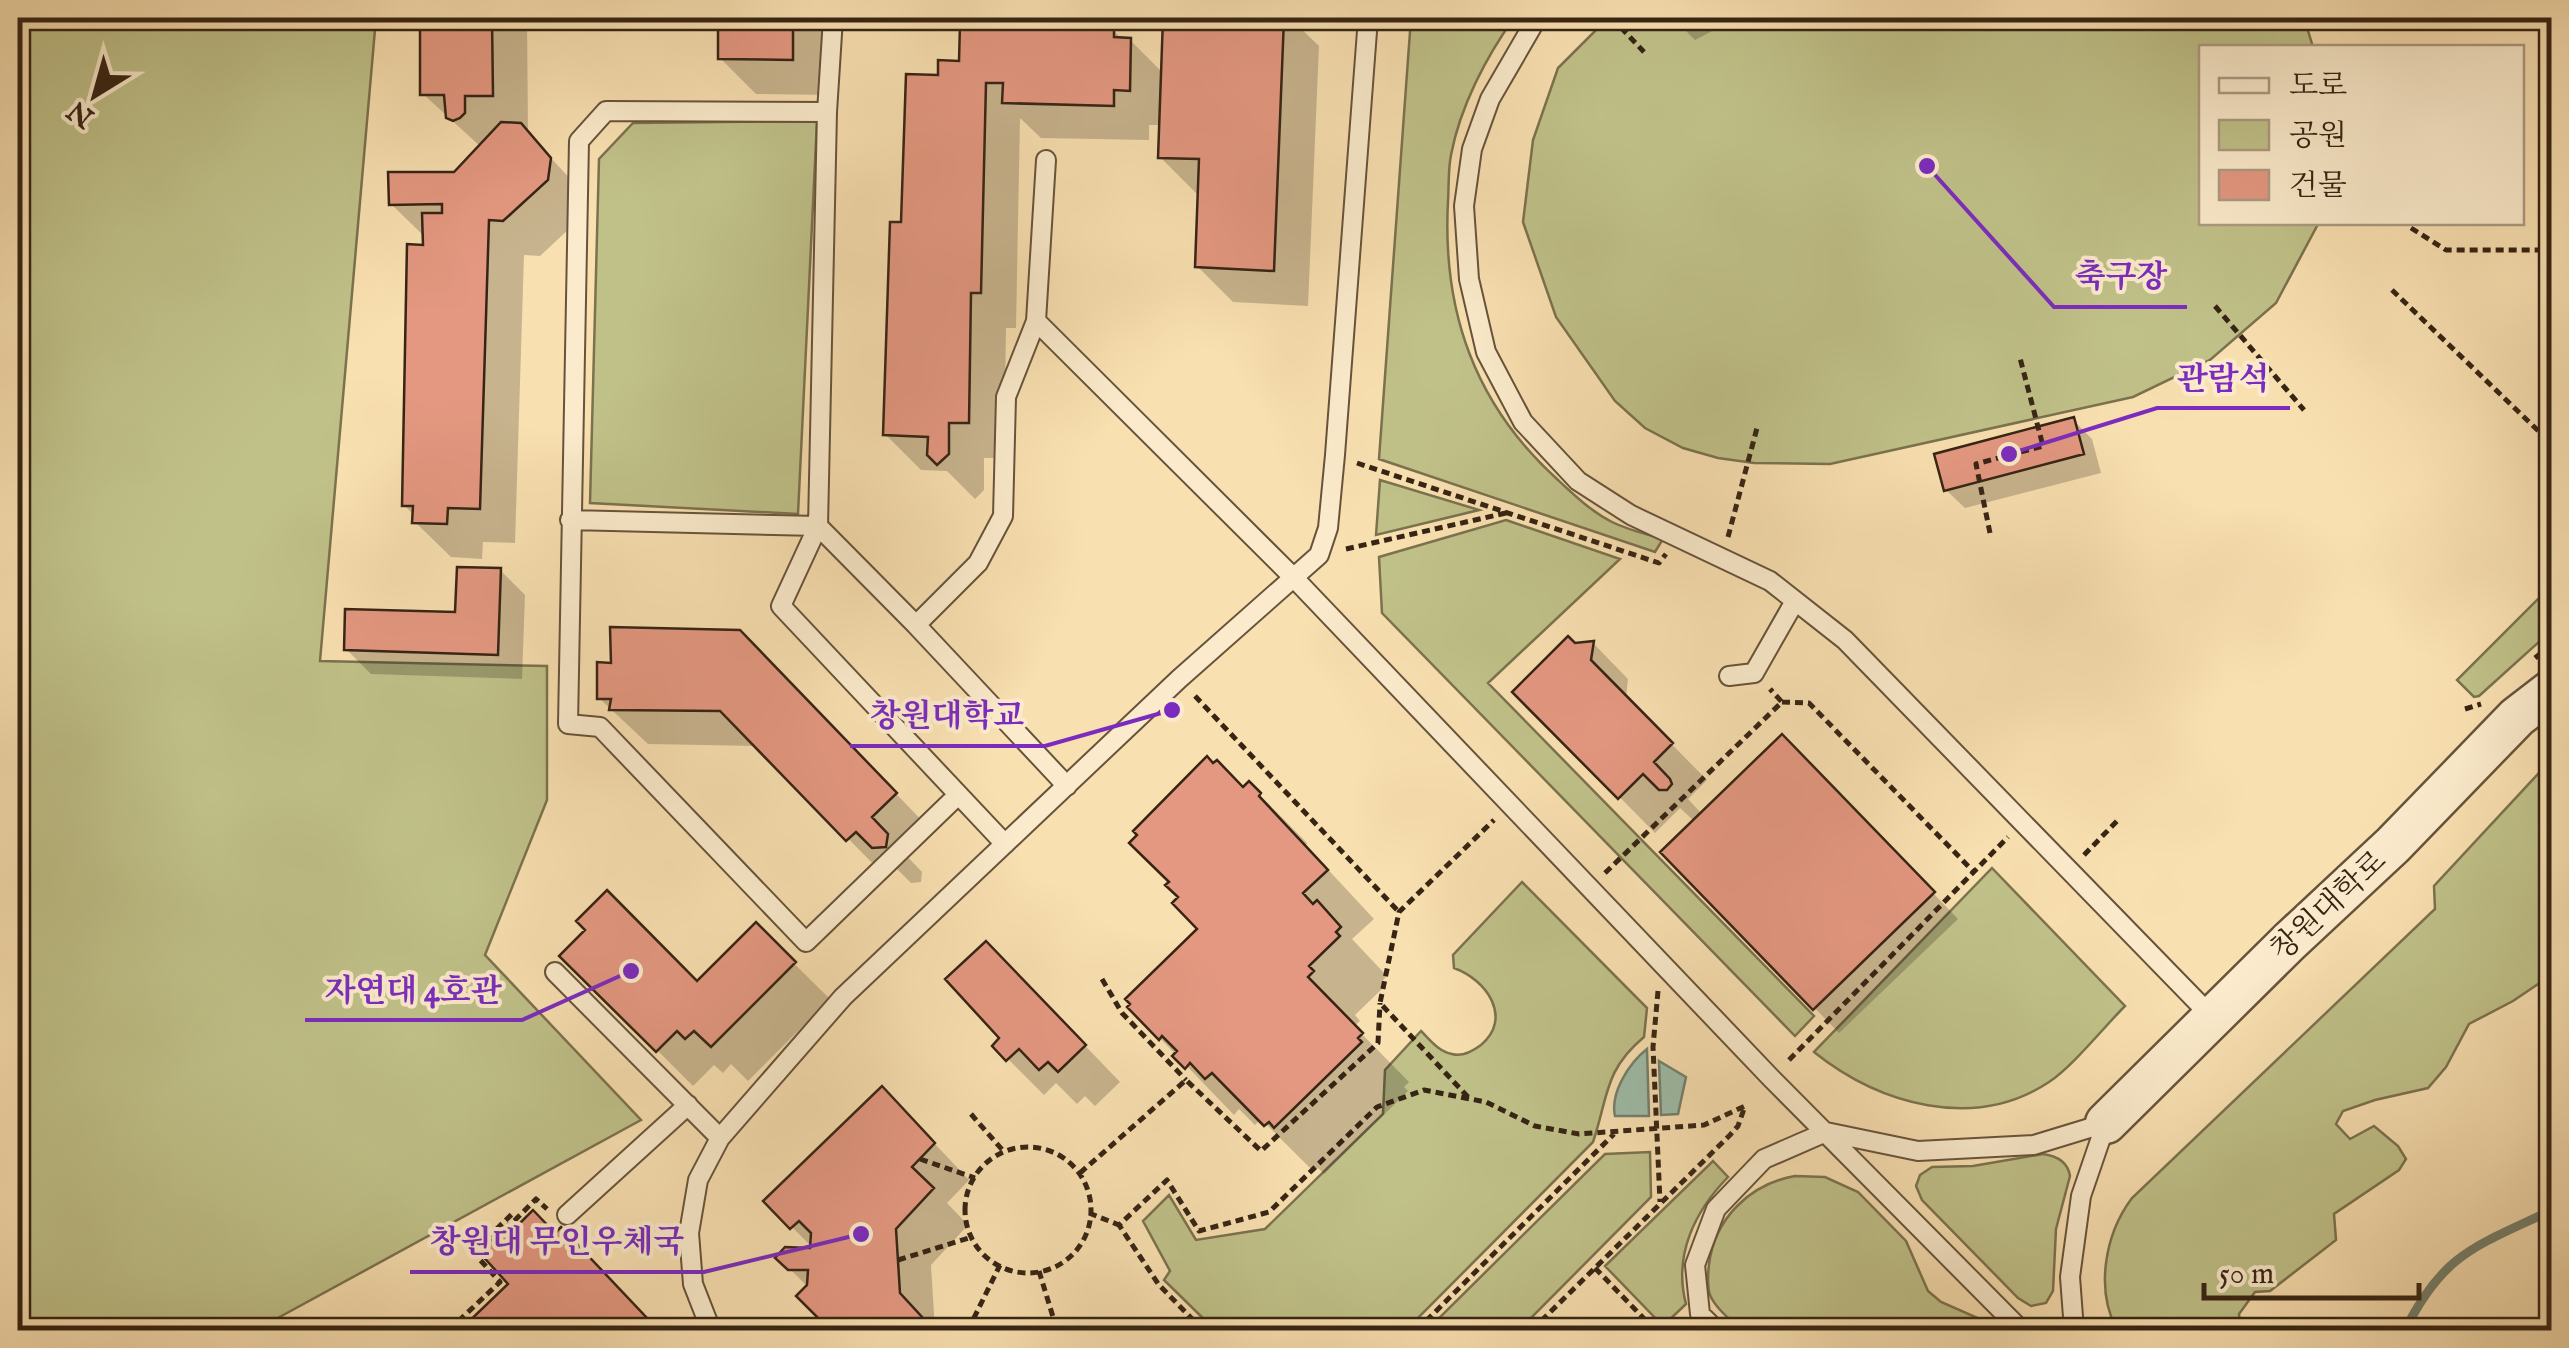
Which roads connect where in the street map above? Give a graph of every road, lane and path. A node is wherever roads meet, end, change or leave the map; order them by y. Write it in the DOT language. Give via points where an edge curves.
graph roads {
  1 [pos="833,18"];
  2 [pos="1454,18"];
  3 [pos="1537,18"];
  4 [pos="1612,18"];
  5 [pos="1367,24"];
  6 [pos="1644,52"];
  7 [pos="827,112"];
  8 [pos="1046,160"];
  9 [pos="2411,228"];
  10 [pos="2552,250"];
  11 [pos="2392,290"];
  12 [pos="2215,306"];
  13 [pos="1036,321"];
  14 [pos="2020,358"];
  15 [pos="2304,410"];
  16 [pos="1757,428"];
  17 [pos="2552,444"];
  18 [pos="1335,455"];
  19 [pos="1508,513"];
  20 [pos="570,520"];
  21 [pos="818,526"];
  22 [pos="1990,533"];
  23 [pos="1679,538"];
  24 [pos="1319,555"];
  25 [pos="1723,559"];
  26 [pos="1295,579"];
  27 [pos="1796,601"];
  28 [pos="916,625"];
  29 [pos="1754,673"];
  30 [pos="1729,676"];
  31 [pos="1179,679"];
  32 [pos="2552,690"];
  33 [pos="1782,702"];
  34 [pos="1066,786"];
  35 [pos="958,795"];
  36 [pos="1496,818"];
  37 [pos="2120,818"];
  38 [pos="2022,822"];
  39 [pos="1004,844"];
  40 [pos="2069,870"];
  41 [pos="1974,872"];
  42 [pos="1590,886"];
  43 [pos="1399,912"];
  44 [pos="1660,960"];
  45 [pos="555,972"];
  46 [pos="1102,979"];
  47 [pos="1380,1003"];
  48 [pos="2212,1016"];
  49 [pos="1789,1060"];
  50 [pos="1186,1080"];
  51 [pos="1470,1099"];
  52 [pos="688,1105"];
  53 [pos="971,1114"];
  54 [pos="2106,1122"];
  55 [pos="1658,1128"];
  56 [pos="1616,1132"];
  57 [pos="1826,1132"];
  58 [pos="720,1138"];
  59 [pos="1005,1153"];
  60 [pos="920,1159"];
  61 [pos="1080,1173"];
  62 [pos="974,1178"];
  63 [pos="1660,1202"];
  64 [pos="1089,1214"];
  65 [pos="561,1216"];
  66 [pos="1119,1224"];
  67 [pos="972,1236"];
  68 [pos="898,1260"];
  69 [pos="1000,1265"];
  70 [pos="1594,1268"];
  71 [pos="1039,1271"];
  72 [pos="1200,1328"];
  73 [pos="1534,1329"];
  74 [pos="449,1330"];
  75 [pos="711,1330"];
  76 [pos="968,1330"];
  77 [pos="1057,1330"];
  78 [pos="1188,1330"];
  79 [pos="1417,1330"];
  80 [pos="1425,1330"];
  81 [pos="1656,1330"];
  82 [pos="1716,1330"];
  83 [pos="2020,1330"];
  84 [pos="2074,1330"];
  1 -- 7 [label="lane"];
  2 -- 5 [label="path"];
  3 -- 23 [label="lane" via="1490,99 1472,149 1464,206 1469,279 1486,352 1522,422 1578,480"];
  4 -- 6 [label="path"];
  5 -- 18 [label="lane"];
  7 -- 20 [label="lane" via="606,111 579,142"];
  7 -- 21 [label="lane"];
  8 -- 13 [label="lane"];
  9 -- 10 [label="path" via="2446,250"];
  11 -- 17 [label="path"];
  12 -- 15 [label="path"];
  13 -- 26 [label="lane"];
  13 -- 28 [label="lane" via="1006,397 1006,504 998,531 978,563"];
  14 -- 22 [label="path" via="2043,446 1976,464"];
  16 -- 25 [label="path"];
  18 -- 19 [label="path"];
  18 -- 24 [label="lane"];
  19 -- 23 [label="path" via="1659,563"];
  19 -- 24 [label="path"];
  20 -- 21 [label="lane"];
  20 -- 35 [label="lane" via="568,724 600,727 806,942"];
  21 -- 28 [label="lane"];
  21 -- 35 [label="lane" via="781,606"];
  23 -- 25 [label="lane"];
  24 -- 26 [label="lane"];
  25 -- 27 [label="lane"];
  26 -- 31 [label="lane"];
  26 -- 42 [label="lane"];
  27 -- 29 [label="lane"];
  27 -- 38 [label="lane" via="1845,640"];
  28 -- 34 [label="lane"];
  29 -- 30 [label="lane"];
  29 -- 33 [label="path"];
  31 -- 34 [label="lane"];
  31 -- 43 [label="path"];
  32 -- 48 [label="street, 창원대학로"];
  33 -- 41 [label="path" via="1809,703"];
  33 -- 42 [label="path"];
  34 -- 39 [label="lane"];
  35 -- 39 [label="lane"];
  36 -- 43 [label="path"];
  37 -- 40 [label="path"];
  38 -- 40 [label="lane"];
  38 -- 41 [label="path"];
  39 -- 58 [label="lane" via="844,997"];
  40 -- 48 [label="lane"];
  41 -- 49 [label="path"];
  42 -- 44 [label="lane"];
  43 -- 47 [label="path"];
  44 -- 55 [label="path"];
  44 -- 57 [label="lane"];
  45 -- 52 [label="lane"];
  46 -- 50 [label="path" via="1122,1013"];
  47 -- 50 [label="path" via="1378,1043 1261,1151"];
  47 -- 51 [label="path"];
  48 -- 54 [label="street, 창원대학로"];
  50 -- 61 [label="path"];
  51 -- 56 [label="path" via="1536,1126"];
  51 -- 66 [label="path" via="1424,1090 1377,1107 1268,1212 1198,1232 1167,1180"];
  52 -- 58 [label="lane"];
  52 -- 65 [label="lane"];
  53 -- 59 [label="path"];
  54 -- 57 [label="lane" via="2034,1145 1918,1150"];
  54 -- 84 [label="lane" via="2081,1196 2070,1277"];
  55 -- 56 [label="path"];
  55 -- 63 [label="path"];
  55 -- 63 [label="path" via="1704,1125 1745,1106 1730,1136"];
  56 -- 79 [label="path"];
  57 -- 82 [label="lane" via="1764,1159 1716,1209 1695,1265 1700,1314"];
  57 -- 83 [label="lane"];
  58 -- 75 [label="lane" via="698,1180 689,1233 693,1284"];
  59 -- 61 [label="path" via="1025,1145 1046,1148"];
  59 -- 62 [label="path" via="986,1160"];
  60 -- 62 [label="path"];
  61 -- 64 [label="path" via="1090,1192"];
  62 -- 67 [label="path" via="963,1218"];
  63 -- 70 [label="path"];
  64 -- 66 [label="path"];
  64 -- 71 [label="path" via="1088,1235 1076,1253 1060,1267"];
  65 -- 74 [label="path" via="536,1198 473,1252 500,1282"];
  66 -- 72 [label="path" via="1158,1284"];
  67 -- 68 [label="path"];
  67 -- 69 [label="path" via="981,1256"];
  69 -- 71 [label="path" via="1019,1274"];
  69 -- 76 [label="path"];
  70 -- 73 [label="path"];
  70 -- 81 [label="path"];
  71 -- 77 [label="path"];
  72 -- 78 [label="path"];
  73 -- 80 [label="path"];
}
